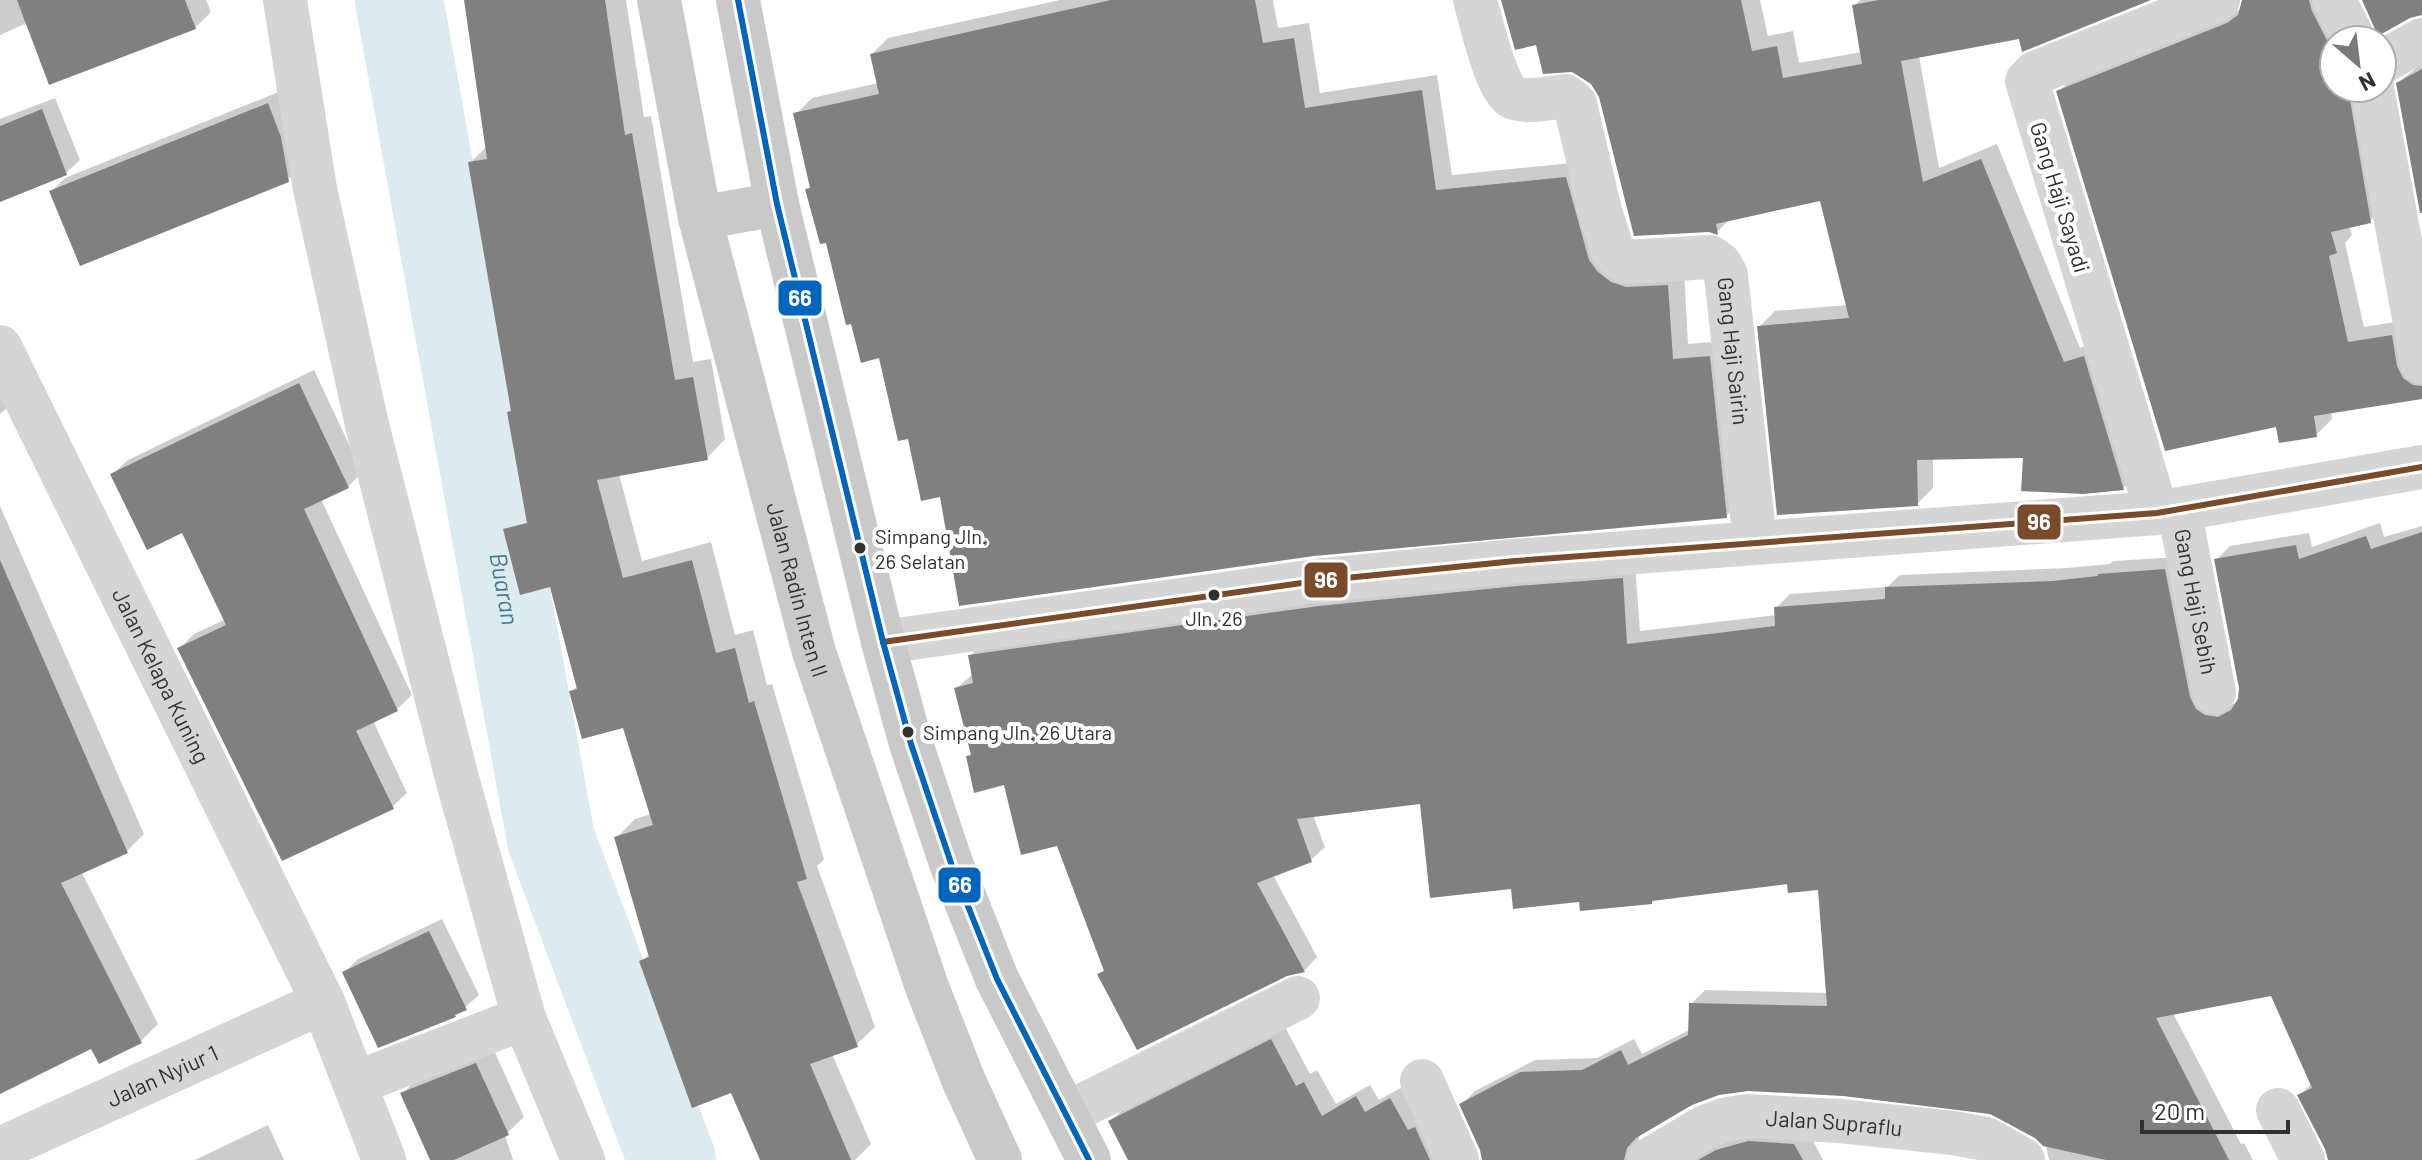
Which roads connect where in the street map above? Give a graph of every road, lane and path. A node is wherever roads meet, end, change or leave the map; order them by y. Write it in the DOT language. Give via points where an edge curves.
graph roads {
  1 [pos="285,0"];
  2 [pos="659,0"];
  3 [pos="738,0"];
  4 [pos="1475,0"];
  5 [pos="2218,0"];
  6 [pos="2334,0"];
  7 [pos="2346,24"];
  8 [pos="2422,40"];
  9 [pos="2398,53"];
  10 [pos="2375,104"];
  11 [pos="777,204"];
  12 [pos="700,218"];
  13 [pos="0,347"];
  14 [pos="2422,362"];
  15 [pos="2422,467"];
  16 [pos="2168,511"];
  17 [pos="1755,542"];
  18 [pos="883,642"];
  19 [pos="2214,692"];
  20 [pos="1298,998"];
  21 [pos="323,1002"];
  22 [pos="524,1018"];
  23 [pos="1422,1081"];
  24 [pos="356,1083"];
  25 [pos="2278,1110"];
  26 [pos="1066,1114"];
  27 [pos="1840,1121"];
  28 [pos="0,1149"];
  29 [pos="384,1160"];
  30 [pos="583,1160"];
  31 [pos="1000,1160"];
  32 [pos="1089,1160"];
  33 [pos="1457,1160"];
  34 [pos="1649,1160"];
  35 [pos="1861,1160"];
  36 [pos="2023,1160"];
  37 [pos="2303,1160"];
  1 -- 22 [label="street" via="315,189 367,425"];
  2 -- 12 [label="main road, Jalan Radin Inten II"];
  3 -- 11 [label="main road"];
  4 -- 17 [label="street, Gang Haji Sairin" via="1506,93 1528,100 1565,96 1575,104 1600,211 1617,257 1626,262 1710,257 1726,275"];
  5 -- 16 [label="street, Gang Haji Sayadi" via="2035,73 2027,81"];
  6 -- 7 [label="street"];
  8 -- 9 [label="street"];
  10 -- 14 [label="street"];
  11 -- 12 [label="main road"];
  11 -- 18 [label="main road"];
  12 -- 31 [label="main road, Jalan Radin Inten II" via="814,652 927,987"];
  13 -- 21 [label="street, Jalan Kelapa Kuning"];
  15 -- 16 [label="street"];
  16 -- 17 [label="street"];
  16 -- 19 [label="street, Gang Haji Sebih"];
  17 -- 18 [label="street" via="1316,581"];
  18 -- 26 [label="main road" via="952,866 997,979"];
  20 -- 26 [label="street"];
  21 -- 24 [label="street, Jalan Kelapa Kuning"];
  21 -- 28 [label="street, Jalan Nyiur 1"];
  22 -- 24 [label="street"];
  22 -- 30 [label="street"];
  23 -- 33 [label="street"];
  24 -- 29 [label="street, Jalan Kelapa Kuning"];
  25 -- 37 [label="street"];
  26 -- 32 [label="main road"];
  27 -- 34 [label="street, Jalan Supraflu" via="1727,1119"];
  27 -- 35 [label="street"];
  27 -- 36 [label="street, Jalan Supraflu" via="1986,1139"];
}
